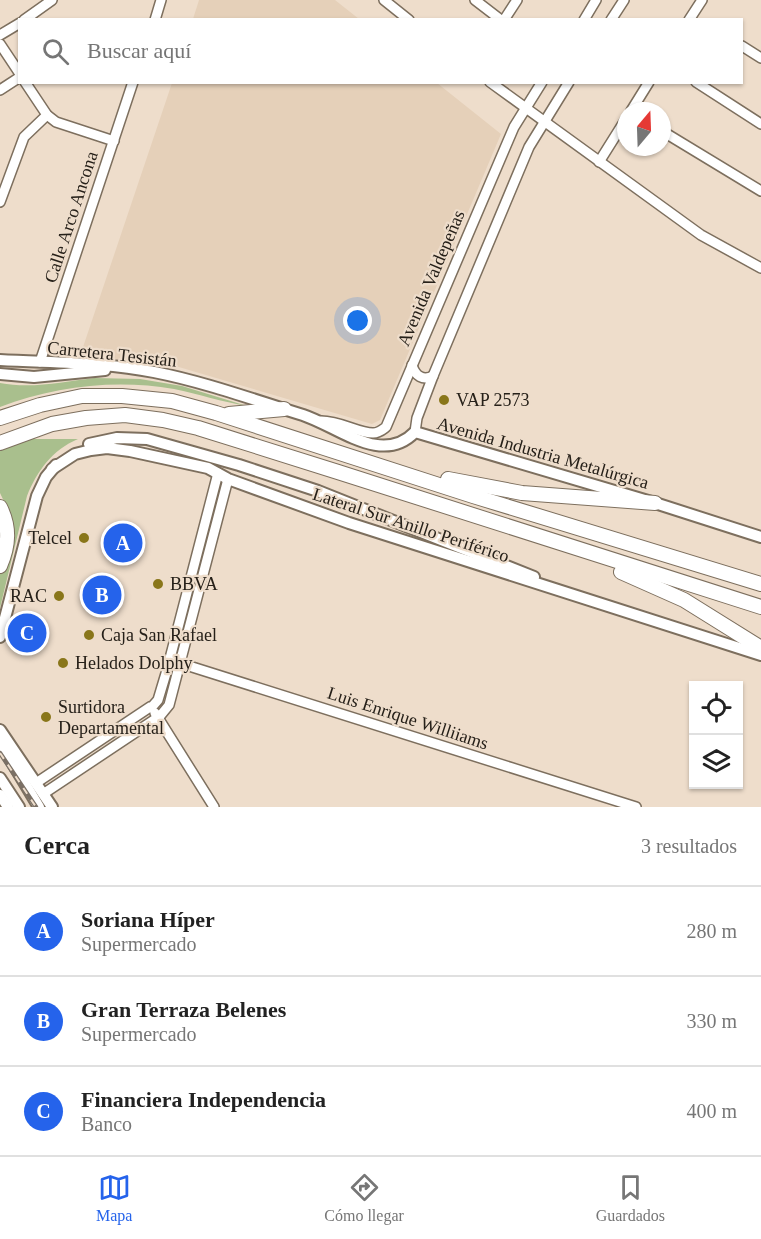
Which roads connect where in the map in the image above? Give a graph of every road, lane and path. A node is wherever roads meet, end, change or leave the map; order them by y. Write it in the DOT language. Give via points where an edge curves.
graph roads {
  1 [pos="52,0"];
  2 [pos="161,0"];
  3 [pos="384,0"];
  4 [pos="475,0"];
  5 [pos="517,0"];
  6 [pos="596,0"];
  7 [pos="624,0"];
  8 [pos="702,0"];
  9 [pos="27,18"];
  10 [pos="156,18"];
  11 [pos="406,18"];
  12 [pos="499,18"];
  13 [pos="504,18"];
  14 [pos="585,18"];
  15 [pos="612,18"];
  16 [pos="694,18"];
  17 [pos="18,24"];
  18 [pos="0,35"];
  19 [pos="0,44"];
  20 [pos="743,47"];
  21 [pos="761,58"];
  22 [pos="18,72"];
  23 [pos="18,76"];
  24 [pos="27,84"];
  25 [pos="132,84"];
  26 [pos="493,84"];
  27 [pos="541,84"];
  28 [pos="568,84"];
  29 [pos="648,84"];
  30 [pos="699,84"];
  31 [pos="0,90"];
  32 [pos="637,102"];
  33 [pos="525,108"];
  34 [pos="47,115"];
  35 [pos="544,122"];
  36 [pos="761,124"];
  37 [pos="617,133"];
  38 [pos="671,136"];
  39 [pos="114,141"];
  40 [pos="599,162"];
  41 [pos="761,191"];
  42 [pos="0,202"];
  43 [pos="761,268"];
  44 [pos="0,360"];
  45 [pos="40,362"];
  46 [pos="412,365"];
  47 [pos="123,368"];
  48 [pos="0,374"];
  49 [pos="433,376"];
  50 [pos="284,409"];
  51 [pos="216,413"];
  52 [pos="0,418"];
  53 [pos="321,421"];
  54 [pos="415,432"];
  55 [pos="0,443"];
  56 [pos="381,467"];
  57 [pos="52,469"];
  58 [pos="218,473"];
  59 [pos="228,480"];
  60 [pos="433,503"];
  61 [pos="655,503"];
  62 [pos="0,507"];
  63 [pos="761,537"];
  64 [pos="196,560"];
  65 [pos="207,563"];
  66 [pos="0,566"];
  67 [pos="761,584"];
  68 [pos="550,587"];
  69 [pos="761,607"];
  70 [pos="0,637"];
  71 [pos="761,648"];
  72 [pos="761,655"];
  73 [pos="170,660"];
  74 [pos="181,663"];
  75 [pos="150,706"];
  76 [pos="157,717"];
  77 [pos="0,730"];
  78 [pos="0,742"];
  79 [pos="0,778"];
  80 [pos="36,783"];
  81 [pos="43,794"];
  82 [pos="0,795"];
  83 [pos="8,807"];
  84 [pos="19,807"];
  85 [pos="39,807"];
  86 [pos="52,807"];
  87 [pos="214,807"];
  88 [pos="636,807"];
  1 -- 9 [label="street"];
  2 -- 10 [label="street"];
  3 -- 11 [label="street"];
  4 -- 12 [label="street"];
  5 -- 13 [label="street"];
  6 -- 14 [label="street"];
  7 -- 15 [label="street"];
  8 -- 16 [label="street"];
  17 -- 18 [label="street"];
  19 -- 22 [label="street"];
  20 -- 21 [label="street"];
  23 -- 31 [label="street"];
  24 -- 34 [label="street"];
  25 -- 39 [label="street, Calle Arco Ancona"];
  26 -- 33 [label="street"];
  27 -- 33 [label="street, Avenida Valdepeñas"];
  28 -- 35 [label="street"];
  29 -- 32 [label="street"];
  30 -- 36 [label="street"];
  33 -- 35 [label="street"];
  33 -- 46 [label="street, Avenida Valdepeñas"];
  34 -- 39 [label="street" via="56,122"];
  34 -- 42 [label="street" via="24,137"];
  35 -- 40 [label="street"];
  35 -- 49 [label="street" via="529,147"];
  37 -- 40 [label="street"];
  38 -- 41 [label="street"];
  39 -- 45 [label="street, Calle Arco Ancona"];
  40 -- 43 [label="street" via="701,235"];
  44 -- 45 [label="main road, Carretera Tesistán"];
  45 -- 47 [label="main road, Carretera Tesistán"];
  46 -- 49 [label="street" via="420,377"];
  46 -- 53 [label="street, Avenida Valdepeñas" via="388,424 381,431 373,433"];
  47 -- 48 [label="main road" via="34,378"];
  47 -- 50 [label="main road, Carretera Tesistán" via="181,378"];
  49 -- 54 [label="street"];
  50 -- 51 [label="highway"];
  50 -- 53 [label="main road, Carretera Tesistán"];
  51 -- 52 [label="highway" via="172,401 82,396"];
  51 -- 56 [label="highway"];
  53 -- 54 [label="main road, Avenida Industria Metalúrgica" via="344,434 385,447 398,444"];
  54 -- 61 [label="main road, Avenida Industria Metalúrgica"];
  55 -- 60 [label="highway" via="52,424 86,418 125,415 163,420"];
  56 -- 61 [label="highway" via="522,493"];
  56 -- 67 [label="highway"];
  57 -- 58 [label="main road, Lateral Sur Anillo Periférico" via="75,454 107,448"];
  57 -- 68 [label="main road" via="91,443 126,438 158,441 318,491 519,569"];
  57 -- 70 [label="main road" via="37,496"];
  58 -- 59 [label="main road, Lateral Sur Anillo Periférico"];
  58 -- 64 [label="street"];
  59 -- 65 [label="street"];
  59 -- 68 [label="main road, Lateral Sur Anillo Periférico"];
  60 -- 69 [label="highway"];
  60 -- 71 [label="highway" via="648,582"];
  61 -- 63 [label="main road, Avenida Industria Metalúrgica"];
  62 -- 66 [label="highway" via="8,536"];
  64 -- 65 [label="street"];
  64 -- 73 [label="street"];
  65 -- 74 [label="street"];
  68 -- 72 [label="main road, Lateral Sur Anillo Periférico"];
  73 -- 74 [label="street, Luis Enrique Williiams"];
  73 -- 75 [label="street" via="158,700"];
  74 -- 76 [label="street" via="169,705"];
  74 -- 88 [label="street, Luis Enrique Williiams"];
  75 -- 76 [label="street"];
  75 -- 80 [label="street"];
  76 -- 81 [label="street"];
  76 -- 87 [label="street"];
  77 -- 80 [label="main road"];
  78 -- 85 [label="main road"];
  79 -- 84 [label="main road"];
  80 -- 81 [label="main road"];
  81 -- 86 [label="main road"];
  82 -- 83 [label="main road"];
}
